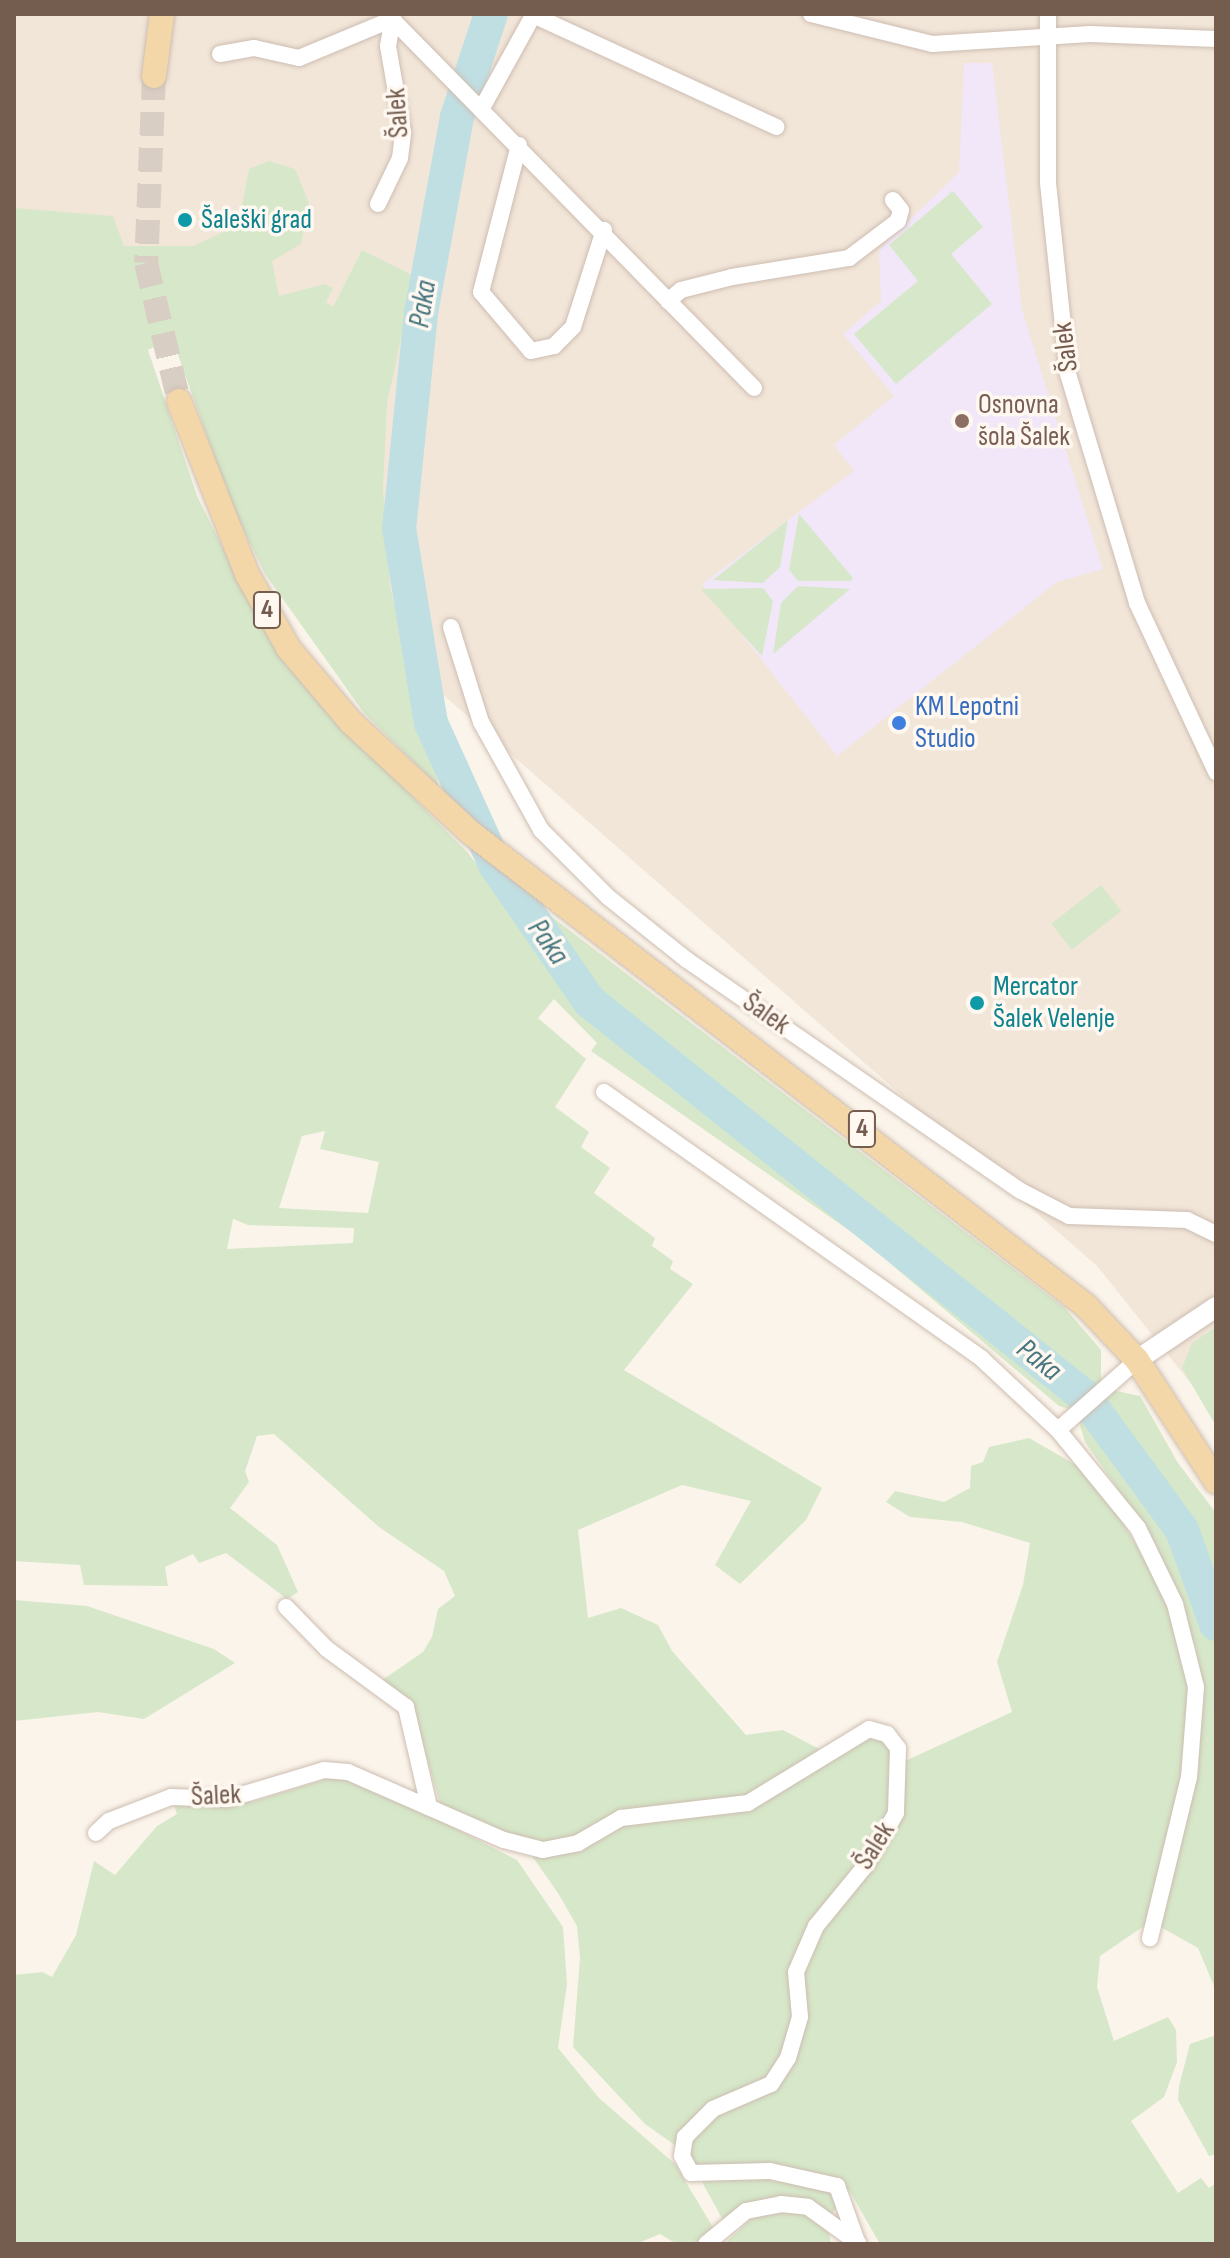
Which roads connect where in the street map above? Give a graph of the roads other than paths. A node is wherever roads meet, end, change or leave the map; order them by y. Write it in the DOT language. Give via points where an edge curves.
graph roads {
  1 [pos="162,14"];
  2 [pos="811,14"];
  3 [pos="1048,14"];
  4 [pos="533,15"];
  5 [pos="390,17"];
  6 [pos="1046,39"];
  7 [pos="1216,39"];
  8 [pos="220,54"];
  9 [pos="154,76"];
  10 [pos="478,101"];
  11 [pos="777,127"];
  12 [pos="519,145"];
  13 [pos="893,200"];
  14 [pos="378,204"];
  15 [pos="604,230"];
  16 [pos="668,301"];
  17 [pos="754,388"];
  18 [pos="179,401"];
  19 [pos="451,627"];
  20 [pos="1216,772"];
  21 [pos="604,1092"];
  22 [pos="1216,1234"];
  23 [pos="1216,1307"];
  24 [pos="1137,1360"];
  25 [pos="1058,1430"];
  26 [pos="1216,1481"];
  27 [pos="286,1607"];
  28 [pos="429,1807"];
  29 [pos="96,1833"];
  30 [pos="1150,1938"];
  31 [pos="858,2243"];
  32 [pos="706,2244"];
  1 -- 9 [label="main road"];
  2 -- 6 [label="street" via="932,44"];
  3 -- 6 [label="street, Šalek"];
  4 -- 10 [label="street"];
  4 -- 11 [label="street"];
  5 -- 8 [label="street" via="299,58 254,48"];
  5 -- 10 [label="street, Šalek"];
  5 -- 14 [label="street, Šalek" via="388,46 403,132 400,158"];
  6 -- 7 [label="street"];
  6 -- 20 [label="street, Šalek" via="1048,183 1068,374 1137,603"];
  10 -- 12 [label="street, Šalek"];
  12 -- 15 [label="street, Šalek"];
  12 -- 15 [label="street" via="481,292 531,351 554,346 573,327"];
  13 -- 16 [label="street" via="901,210 898,221 849,258 732,277 681,290"];
  15 -- 16 [label="street, Šalek"];
  16 -- 17 [label="street, Šalek"];
  18 -- 24 [label="main road, 4" via="209,491 289,649 413,782 1021,1250"];
  19 -- 22 [label="street, Šalek" via="481,722 541,830 619,906 1021,1191 1069,1216 1187,1220"];
  21 -- 25 [label="street" via="864,1270 982,1359"];
  23 -- 24 [label="street"];
  24 -- 25 [label="street"];
  24 -- 26 [label="main road, 4"];
  25 -- 30 [label="street" via="1138,1528 1175,1604 1196,1687 1189,1777"];
  27 -- 28 [label="street" via="327,1649 406,1707"];
  28 -- 29 [label="street, Šalek" via="348,1772 324,1770 239,1797 171,1797 109,1821"];
  28 -- 31 [label="street, Šalek" via="504,1840 543,1850 578,1843 621,1818 748,1803 869,1729 887,1734 898,1748 896,1813 866,1865 816,1926 796,1972 800,2017 788,2058 771,2084 713,2109 685,2137 682,2156 691,2173 770,2171 837,2186"];
  31 -- 32 [label="street" via="808,2207 781,2204 746,2211"];
}
